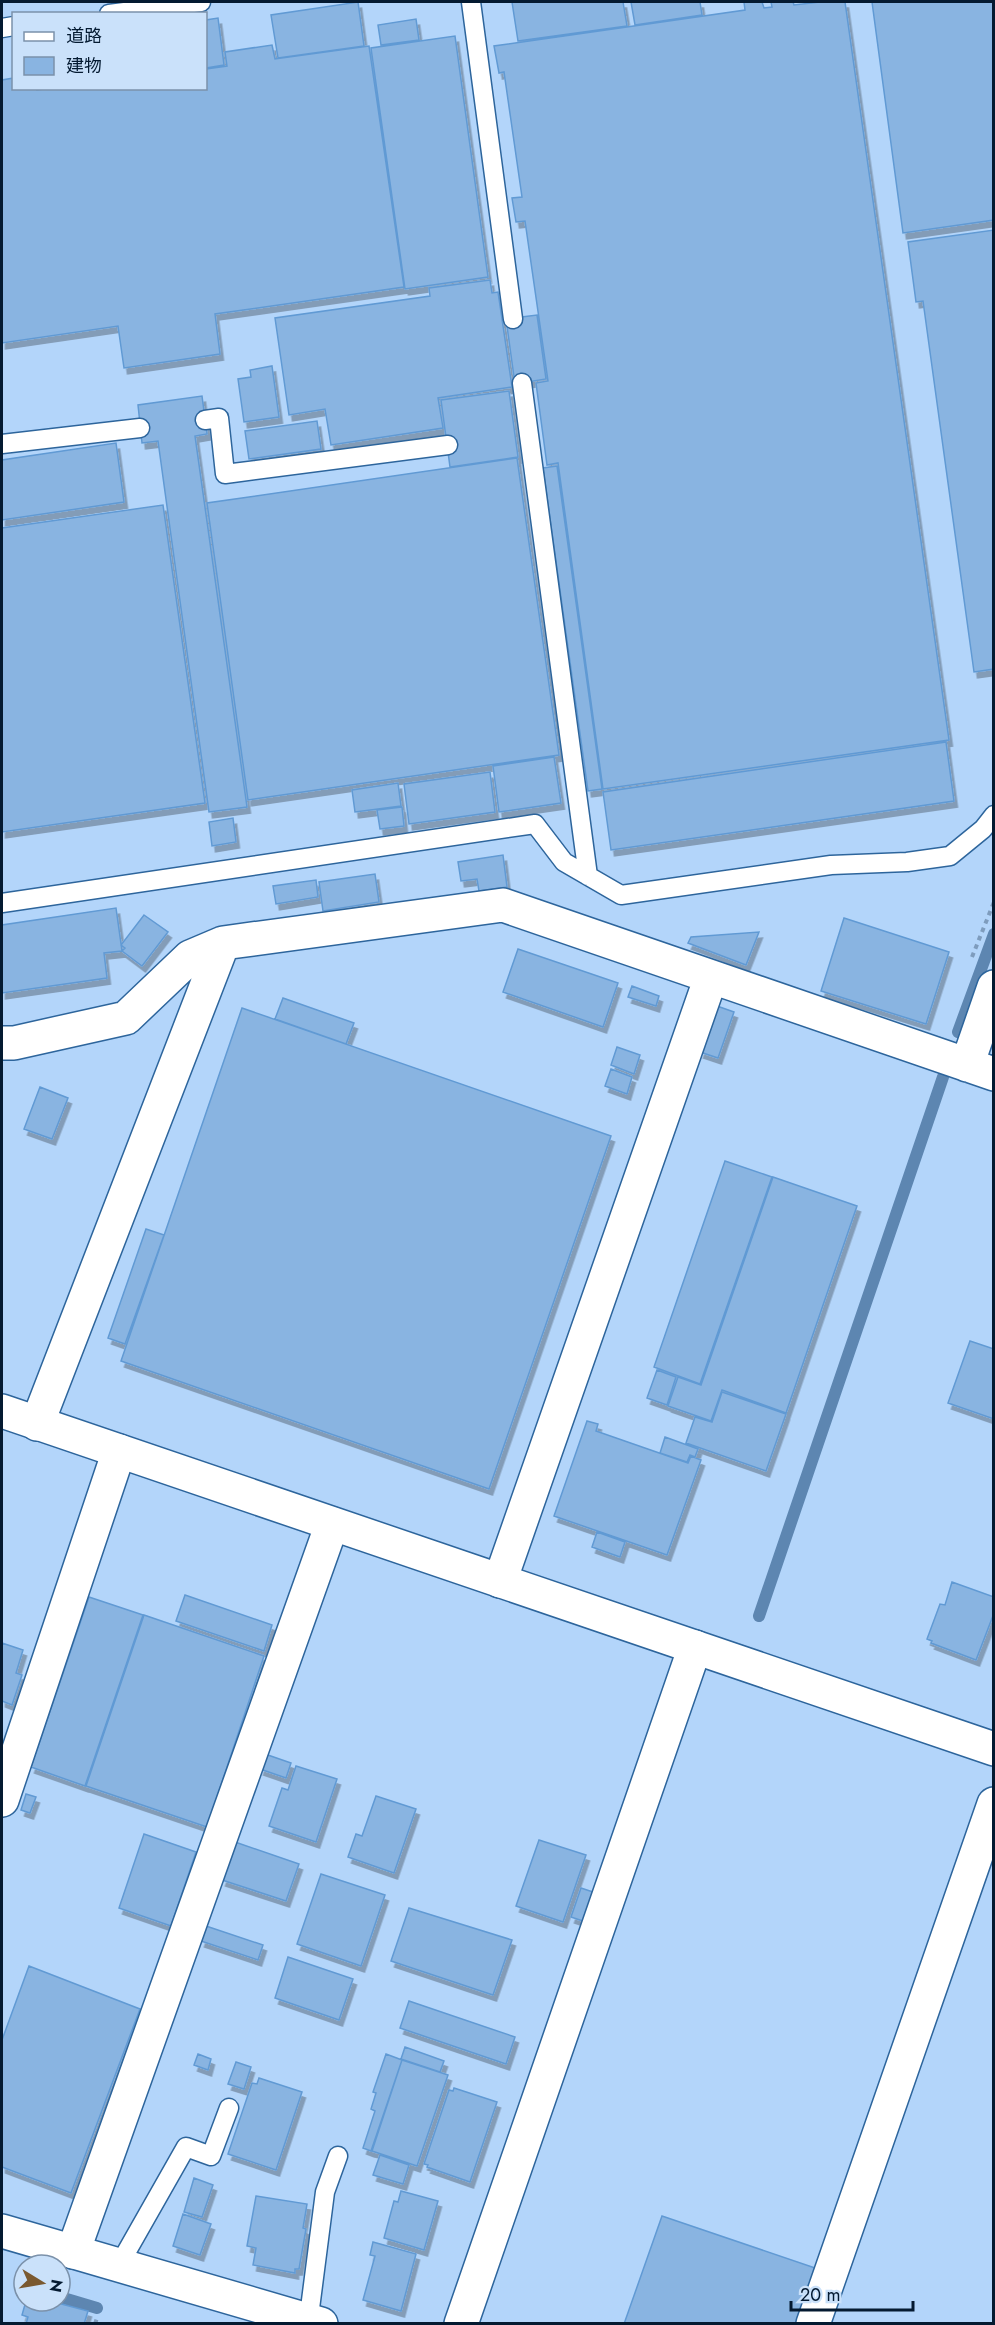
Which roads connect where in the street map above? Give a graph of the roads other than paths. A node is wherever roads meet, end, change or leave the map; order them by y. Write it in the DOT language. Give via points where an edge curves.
graph roads {
  1 [pos="201,2"];
  2 [pos="471,2"];
  3 [pos="124,12"];
  4 [pos="513,319"];
  5 [pos="522,383"];
  6 [pos="205,420"];
  7 [pos="140,428"];
  8 [pos="2,444"];
  9 [pos="448,445"];
  10 [pos="993,815"];
  11 [pos="588,876"];
  12 [pos="2,903"];
  13 [pos="223,943"];
  14 [pos="711,977"];
  15 [pos="993,987"];
  16 [pos="2,1043"];
  17 [pos="980,1070"];
  18 [pos="2,1412"];
  19 [pos="37,1424"];
  20 [pos="119,1451"];
  21 [pos="332,1524"];
  22 [pos="500,1581"];
  23 [pos="695,1647"];
  24 [pos="993,1749"];
  25 [pos="2,1800"];
  26 [pos="993,1804"];
  27 [pos="229,2108"];
  28 [pos="338,2156"];
  29 [pos="2,2231"];
  30 [pos="72,2252"];
  31 [pos="118,2265"];
  32 [pos="313,2322"];
  33 [pos="461,2324"];
  34 [pos="813,2324"];
  1 -- 3 [label="lane"];
  2 -- 4 [label="lane"];
  5 -- 11 [label="lane" via="522,436"];
  6 -- 9 [label="lane" via="219,418 225,474"];
  7 -- 8 [label="lane"];
  10 -- 11 [label="lane" via="983,829 950,856 831,865 621,895"];
  11 -- 12 [label="lane" via="564,862 535,824"];
  13 -- 14 [label="street" via="503,905"];
  13 -- 16 [label="street" via="190,957 126,1018"];
  13 -- 19 [label="street"];
  14 -- 17 [label="street"];
  14 -- 22 [label="street"];
  15 -- 17 [label="street"];
  18 -- 19 [label="street"];
  19 -- 20 [label="street"];
  20 -- 21 [label="street"];
  20 -- 25 [label="street"];
  21 -- 22 [label="street"];
  21 -- 30 [label="street"];
  22 -- 23 [label="street"];
  23 -- 24 [label="street"];
  23 -- 33 [label="street"];
  26 -- 34 [label="street"];
  27 -- 31 [label="lane" via="211,2156 186,2147"];
  28 -- 32 [label="lane" via="325,2192"];
  29 -- 30 [label="street"];
  30 -- 31 [label="street"];
  31 -- 32 [label="street"];
}
